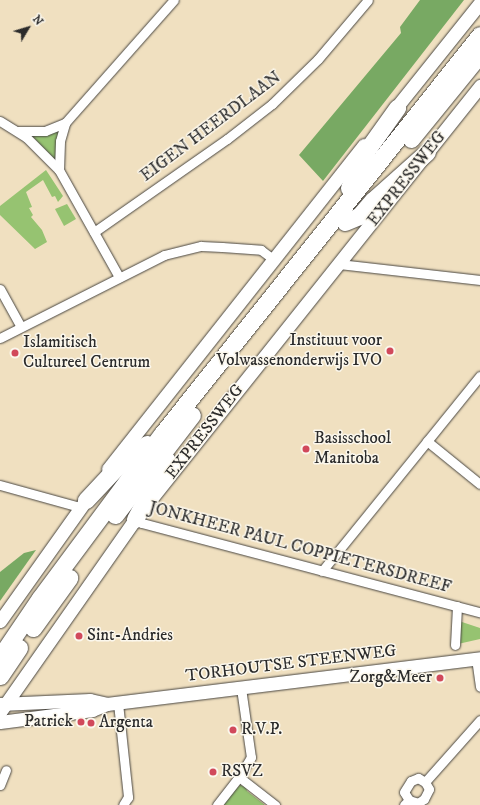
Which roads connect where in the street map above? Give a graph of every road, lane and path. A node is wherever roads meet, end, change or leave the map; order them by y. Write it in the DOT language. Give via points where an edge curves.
graph roads {
  1 [pos="174,0"];
  2 [pos="368,0"];
  3 [pos="480,3"];
  4 [pos="480,35"];
  5 [pos="480,54"];
  6 [pos="480,86"];
  7 [pos="397,108"];
  8 [pos="0,121"];
  9 [pos="65,124"];
  10 [pos="18,131"];
  11 [pos="427,152"];
  12 [pos="59,170"];
  13 [pos="344,215"];
  14 [pos="94,232"];
  15 [pos="273,259"];
  16 [pos="339,264"];
  17 [pos="119,277"];
  18 [pos="480,280"];
  19 [pos="0,289"];
  20 [pos="21,327"];
  21 [pos="0,338"];
  22 [pos="480,376"];
  23 [pos="170,433"];
  24 [pos="427,441"];
  25 [pos="480,484"];
  26 [pos="0,485"];
  27 [pos="83,503"];
  28 [pos="135,519"];
  29 [pos="322,571"];
  30 [pos="457,606"];
  31 [pos="480,612"];
  32 [pos="0,621"];
  33 [pos="455,645"];
  34 [pos="0,657"];
  35 [pos="478,658"];
  36 [pos="0,676"];
  37 [pos="480,687"];
  38 [pos="241,688"];
  39 [pos="112,704"];
  40 [pos="2,706"];
  41 [pos="480,720"];
  42 [pos="0,722"];
  43 [pos="6,770"];
  44 [pos="239,777"];
  45 [pos="425,782"];
  46 [pos="0,785"];
  47 [pos="407,802"];
  48 [pos="123,805"];
  49 [pos="217,805"];
  50 [pos="275,805"];
  1 -- 9 [label="street"];
  2 -- 14 [label="street, EIGEN HEERDLAAN" via="318,60 272,104 227,139"];
  3 -- 7 [label="street"];
  4 -- 13 [label="highway, EXPRESSWEG"];
  5 -- 13 [label="highway, EXPRESSWEG"];
  6 -- 11 [label="street, EXPRESSWEG"];
  7 -- 13 [label="highway" via="367,150"];
  7 -- 15 [label="street"];
  8 -- 10 [label="street"];
  9 -- 10 [label="street" via="45,131"];
  9 -- 12 [label="street" via="60,141"];
  10 -- 12 [label="street"];
  11 -- 13 [label="highway" via="373,200 359,216"];
  11 -- 16 [label="street, EXPRESSWEG"];
  12 -- 14 [label="street"];
  13 -- 23 [label="highway, EXPRESSWEG"];
  14 -- 17 [label="street"];
  15 -- 17 [label="street" via="261,250 201,246 164,255"];
  15 -- 27 [label="street"];
  16 -- 18 [label="street"];
  16 -- 28 [label="street, EXPRESSWEG"];
  17 -- 20 [label="street"];
  19 -- 20 [label="street"];
  20 -- 21 [label="street"];
  22 -- 24 [label="street"];
  23 -- 27 [label="highway" via="116,468"];
  23 -- 28 [label="highway" via="172,450"];
  23 -- 34 [label="highway, EXPRESSWEG" via="44,591"];
  23 -- 36 [label="highway, EXPRESSWEG"];
  24 -- 25 [label="street"];
  24 -- 29 [label="street"];
  26 -- 27 [label="street"];
  27 -- 32 [label="street"];
  28 -- 29 [label="street, JONKHEER PAUL COPPIETERSDREEF"];
  28 -- 40 [label="street, EXPRESSWEG"];
  29 -- 30 [label="street, JONKHEER PAUL COPPIETERSDREEF"];
  30 -- 31 [label="street, JONKHEER PAUL COPPIETERSDREEF"];
  30 -- 33 [label="street, JONKHEER PAUL COPPIETERSDREEF"];
  35 -- 37 [label="street"];
  35 -- 38 [label="street, TORHOUTSE STEENWEG"];
  38 -- 39 [label="street, TORHOUTSE STEENWEG"];
  38 -- 44 [label="street" via="251,757"];
  39 -- 40 [label="street, TORHOUTSE STEENWEG" via="90,700"];
  39 -- 42 [label="street, TORHOUTSE STEENWEG" via="92,710"];
  39 -- 48 [label="street" via="128,790 128,797"];
  41 -- 45 [label="street"];
  43 -- 46 [label="street"];
  44 -- 49 [label="street"];
  44 -- 50 [label="street"];
  45 -- 47 [label="street" via="430,789 424,799 418,803"];
  45 -- 47 [label="street" via="418,778 409,784 404,792"];
}
